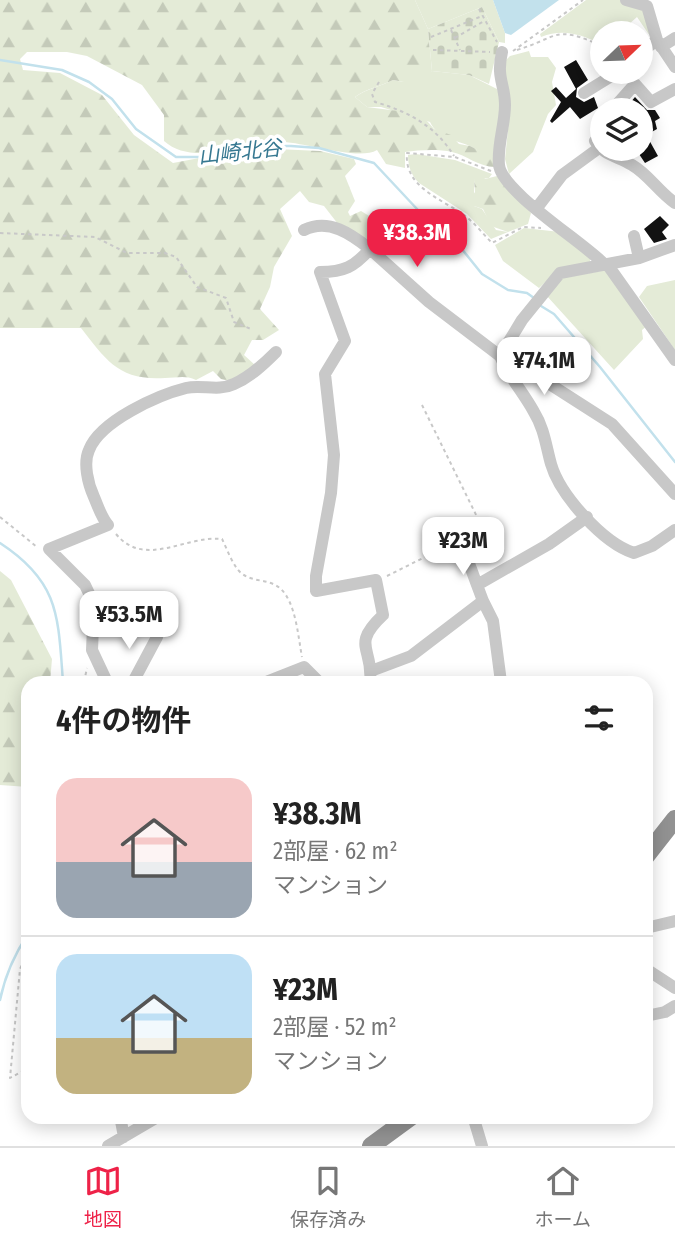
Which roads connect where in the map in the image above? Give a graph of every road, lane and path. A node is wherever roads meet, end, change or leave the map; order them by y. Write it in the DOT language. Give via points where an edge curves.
graph roads {
  1 [pos="583,0"];
  2 [pos="626,0"];
  3 [pos="478,9"];
  4 [pos="482,16"];
  5 [pos="485,21"];
  6 [pos="451,29"];
  7 [pos="430,37"];
  8 [pos="455,38"];
  9 [pos="675,38"];
  10 [pos="590,41"];
  11 [pos="659,44"];
  12 [pos="653,47"];
  13 [pos="433,50"];
  14 [pos="461,52"];
  15 [pos="502,52"];
  16 [pos="675,67"];
  17 [pos="379,82"];
  18 [pos="599,84"];
  19 [pos="635,84"];
  20 [pos="675,89"];
  21 [pos="584,93"];
  22 [pos="623,98"];
  23 [pos="590,155"];
  24 [pos="455,157"];
  25 [pos="622,161"];
  26 [pos="500,170"];
  27 [pos="675,203"];
  28 [pos="536,209"];
  29 [pos="304,230"];
  30 [pos="563,230"];
  31 [pos="0,233"];
  32 [pos="634,236"];
  33 [pos="675,245"];
  34 [pos="370,249"];
  35 [pos="639,258"];
  36 [pos="605,264"];
  37 [pos="251,329"];
  38 [pos="276,352"];
  39 [pos="500,356"];
  40 [pos="675,360"];
  41 [pos="422,405"];
  42 [pos="675,494"];
  43 [pos="0,517"];
  44 [pos="587,517"];
  45 [pos="108,525"];
  46 [pos="675,530"];
  47 [pos="463,547"];
  48 [pos="49,550"];
  49 [pos="376,580"];
  50 [pos="477,585"];
  51 [pos="483,601"];
  52 [pos="157,637"];
  53 [pos="304,667"];
  54 [pos="104,676"];
  55 [pos="136,676"];
  56 [pos="281,676"];
  57 [pos="313,676"];
  58 [pos="370,676"];
  59 [pos="372,676"];
  60 [pos="500,676"];
  61 [pos="675,819"];
  62 [pos="653,847"];
  63 [pos="675,921"];
  64 [pos="653,926"];
  65 [pos="21,967"];
  66 [pos="653,974"];
  67 [pos="675,988"];
  68 [pos="675,1006"];
  69 [pos="653,1015"];
  70 [pos="21,1072"];
  71 [pos="122,1124"];
  72 [pos="146,1124"];
  73 [pos="401,1124"];
  74 [pos="475,1124"];
  75 [pos="124,1137"];
  76 [pos="107,1146"];
  77 [pos="371,1146"];
  78 [pos="482,1146"];
  1 -- 10 [label="path" via="512,51 554,34"];
  2 -- 11 [label="street" via="647,6"];
  3 -- 4 [label="path"];
  4 -- 5 [label="path"];
  4 -- 6 [label="path"];
  5 -- 8 [label="path"];
  5 -- 15 [label="path"];
  6 -- 7 [label="path"];
  6 -- 8 [label="path"];
  8 -- 14 [label="path"];
  9 -- 11 [label="street"];
  11 -- 12 [label="street"];
  11 -- 16 [label="street"];
  13 -- 14 [label="path"];
  14 -- 15 [label="path"];
  15 -- 26 [label="street" via="498,71 506,103"];
  17 -- 24 [label="path" via="372,94 375,102 413,115"];
  18 -- 21 [label="street"];
  19 -- 20 [label="street" via="651,102"];
  19 -- 22 [label="street"];
  23 -- 28 [label="street" via="562,175"];
  24 -- 26 [label="path" via="490,171"];
  24 -- 30 [label="path" via="407,153 406,161 415,183 467,216 492,243 523,227"];
  25 -- 27 [label="street" via="635,166"];
  26 -- 28 [label="street"];
  28 -- 30 [label="street"];
  29 -- 34 [label="street" via="337,227"];
  30 -- 36 [label="street"];
  31 -- 37 [label="path" via="95,237 127,253 176,257 197,287 226,298 234,322"];
  32 -- 35 [label="street"];
  33 -- 35 [label="street"];
  34 -- 39 [label="street"];
  34 -- 49 [label="street" via="342,272 320,272 345,341 325,374 334,455 316,591"];
  35 -- 36 [label="street"];
  36 -- 39 [label="street" via="560,273"];
  36 -- 40 [label="street"];
  38 -- 45 [label="street" via="232,385 190,387 134,409 113,423 89,448 86,461 89,487"];
  39 -- 42 [label="street" via="548,381 612,424"];
  39 -- 44 [label="street" via="508,376 535,412 563,490"];
  41 -- 47 [label="path" via="484,529"];
  43 -- 48 [label="path" via="35,546"];
  44 -- 46 [label="street" via="621,549 634,554"];
  44 -- 50 [label="street"];
  45 -- 48 [label="street"];
  45 -- 53 [label="path" via="136,550 222,540 239,572 283,591"];
  47 -- 49 [label="path" via="452,542"];
  47 -- 50 [label="street"];
  48 -- 54 [label="street" via="85,585 94,604 92,650"];
  49 -- 58 [label="street" via="383,615 369,628 364,643"];
  50 -- 51 [label="street"];
  51 -- 59 [label="street" via="411,656"];
  51 -- 60 [label="street" via="493,621"];
  52 -- 55 [label="street"];
  53 -- 56 [label="street"];
  53 -- 57 [label="street"];
  61 -- 62 [label="highway"];
  63 -- 64 [label="street"];
  65 -- 70 [label="path" via="10,1077"];
  66 -- 67 [label="street"];
  68 -- 69 [label="street"];
  71 -- 75 [label="street"];
  72 -- 75 [label="street"];
  73 -- 77 [label="highway"];
  74 -- 78 [label="street"];
  75 -- 76 [label="street"];
}
